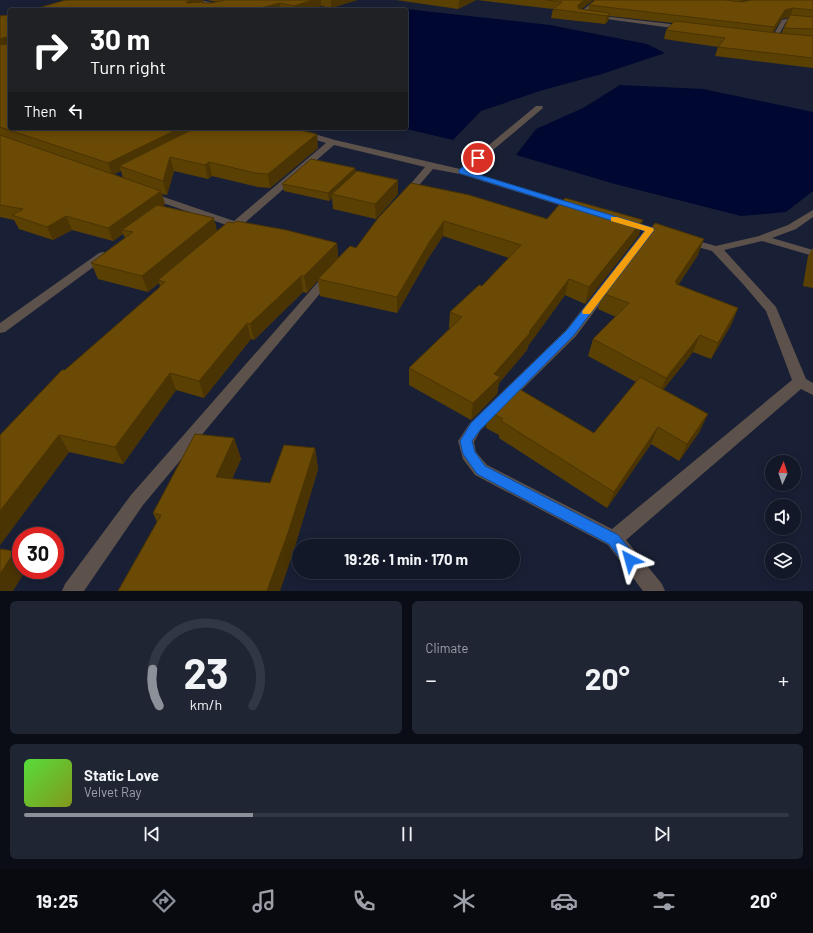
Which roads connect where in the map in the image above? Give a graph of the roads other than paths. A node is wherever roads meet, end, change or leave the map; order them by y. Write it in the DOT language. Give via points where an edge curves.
graph roads {
  1 [pos="191,0"];
  2 [pos="598,0"];
  3 [pos="216,4"];
  4 [pos="813,22"];
  5 [pos="694,29"];
  6 [pos="767,38"];
  7 [pos="774,39"];
  8 [pos="782,40"];
  9 [pos="539,108"];
  10 [pos="293,130"];
  11 [pos="332,142"];
  12 [pos="431,166"];
  13 [pos="462,172"];
  14 [pos="140,191"];
  15 [pos="175,204"];
  16 [pos="397,204"];
  17 [pos="590,212"];
  18 [pos="162,213"];
  19 [pos="813,213"];
  20 [pos="613,218"];
  21 [pos="236,225"];
  22 [pos="650,230"];
  23 [pos="762,238"];
  24 [pos="218,240"];
  25 [pos="716,249"];
  26 [pos="110,250"];
  27 [pos="813,253"];
  28 [pos="339,265"];
  29 [pos="0,329"];
  30 [pos="800,382"];
  31 [pos="813,390"];
  32 [pos="614,539"];
  33 [pos="72,591"];
  34 [pos="656,591"];
  1 -- 3 [label="street"];
  2 -- 5 [label="street" via="580,15"];
  4 -- 7 [label="street" via="784,21"];
  6 -- 7 [label="street"];
  7 -- 8 [label="street"];
  9 -- 13 [label="street"];
  10 -- 11 [label="street"];
  11 -- 12 [label="street"];
  11 -- 21 [label="street"];
  12 -- 13 [label="street"];
  12 -- 16 [label="street"];
  13 -- 17 [label="street"];
  14 -- 15 [label="street"];
  15 -- 18 [label="street"];
  15 -- 21 [label="street"];
  19 -- 23 [label="street" via="792,227"];
  20 -- 22 [label="street"];
  21 -- 24 [label="street"];
  22 -- 25 [label="street"];
  22 -- 32 [label="street" via="571,333 476,427 466,441 469,454 481,470"];
  23 -- 25 [label="street"];
  23 -- 27 [label="street"];
  25 -- 30 [label="street" via="772,310"];
  26 -- 29 [label="street"];
  28 -- 33 [label="street" via="137,500"];
  30 -- 31 [label="street"];
  30 -- 32 [label="street"];
  32 -- 34 [label="street"];
}
